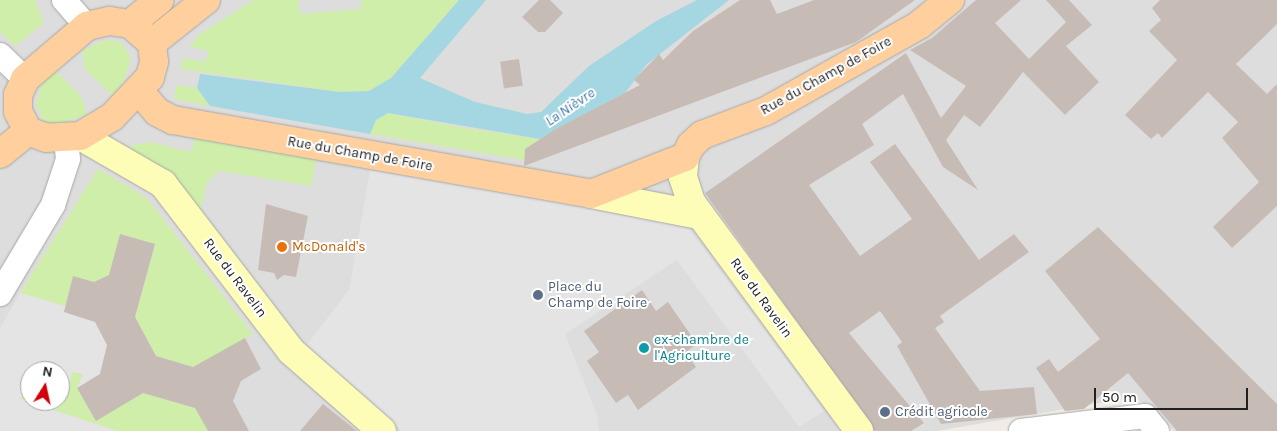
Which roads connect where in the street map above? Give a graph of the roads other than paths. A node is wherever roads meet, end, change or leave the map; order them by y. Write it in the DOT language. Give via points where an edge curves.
graph roads {
  1 [pos="64,0"];
  2 [pos="160,0"];
  3 [pos="206,0"];
  4 [pos="950,0"];
  5 [pos="130,24"];
  6 [pos="87,26"];
  7 [pos="152,43"];
  8 [pos="0,54"];
  9 [pos="25,79"];
  10 [pos="139,91"];
  11 [pos="15,123"];
  12 [pos="73,138"];
  13 [pos="0,154"];
  14 [pos="686,157"];
  15 [pos="591,194"];
  16 [pos="700,215"];
  17 [pos="0,294"];
  18 [pos="848,426"];
  19 [pos="382,431"];
  20 [pos="1021,431"];
  21 [pos="1157,431"];
  1 -- 6 [label="street"];
  2 -- 5 [label="main road"];
  3 -- 7 [label="main road"];
  4 -- 14 [label="main road, Rue du Champ de Foire" via="919,25 766,111 702,135 691,145"];
  5 -- 6 [label="main road" via="109,21"];
  5 -- 7 [label="main road"];
  6 -- 9 [label="main road"];
  7 -- 10 [label="main road" via="154,62"];
  8 -- 9 [label="street"];
  9 -- 11 [label="main road" via="18,95"];
  10 -- 12 [label="main road" via="112,117"];
  10 -- 15 [label="main road, Rue du Champ de Foire" via="157,112 173,120"];
  11 -- 12 [label="main road"];
  11 -- 13 [label="main road"];
  12 -- 17 [label="street" via="53,205"];
  12 -- 19 [label="main road, Rue du Ravelin" via="163,184 291,351"];
  14 -- 15 [label="main road"];
  14 -- 16 [label="main road, Rue du Ravelin" via="683,177"];
  15 -- 16 [label="main road, Rue du Champ de Foire"];
  16 -- 18 [label="main road, Rue du Ravelin"];
  20 -- 21 [label="street" via="1144,416"];
}
